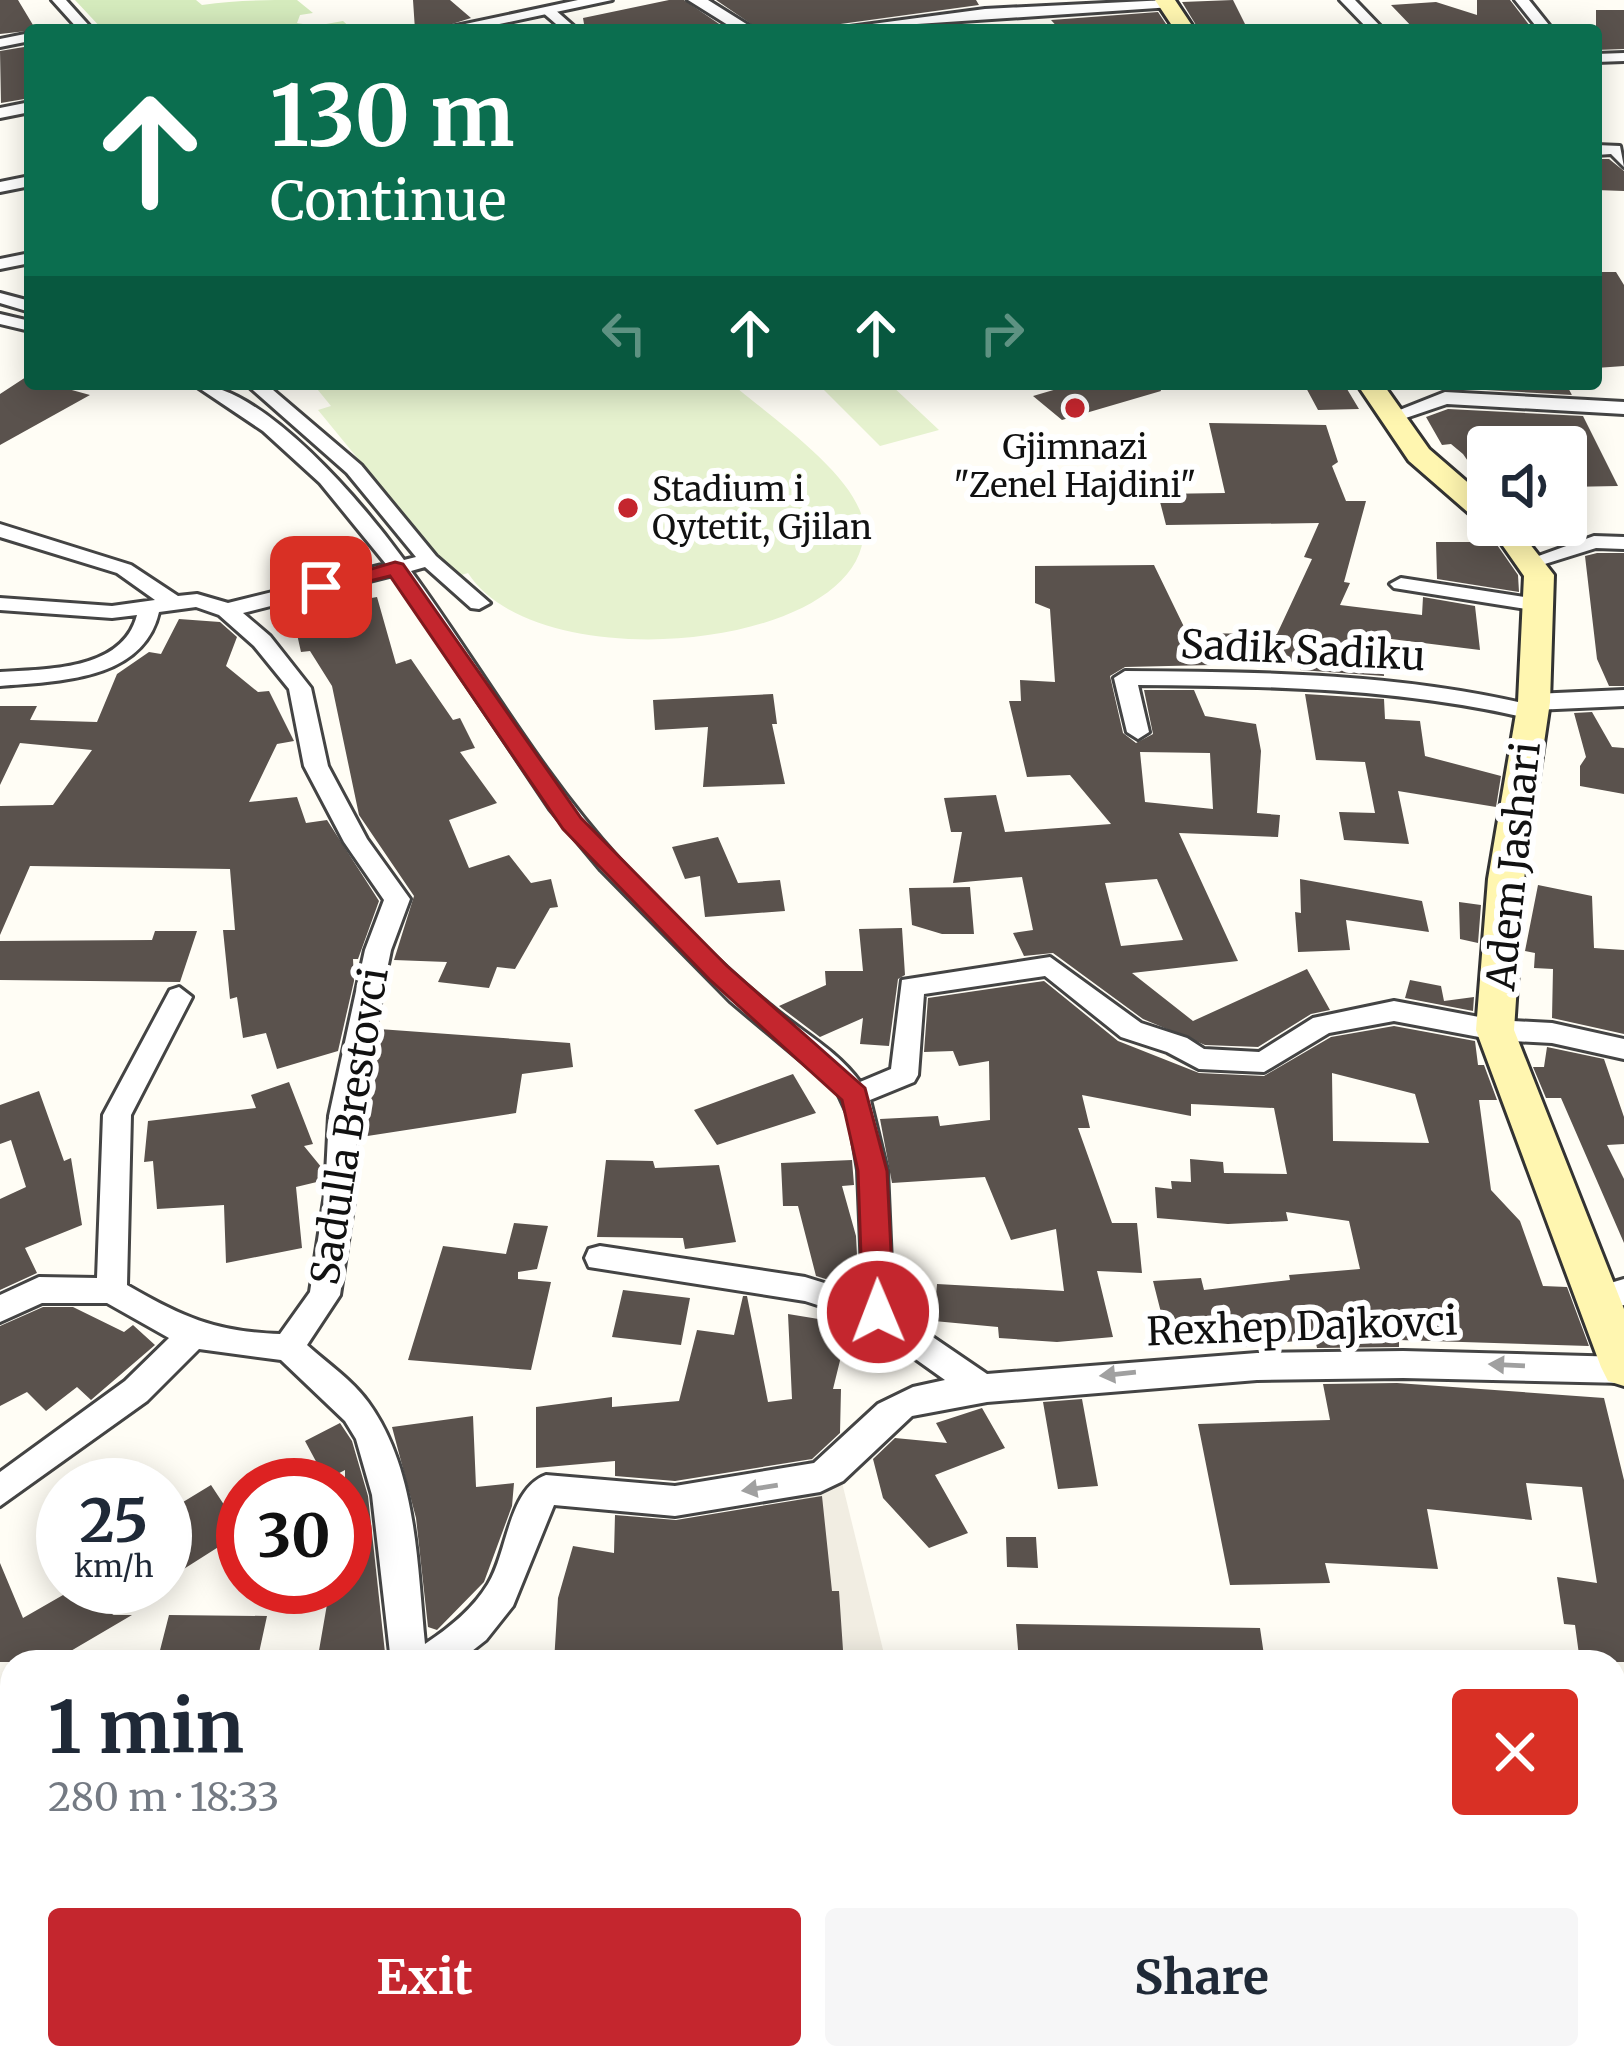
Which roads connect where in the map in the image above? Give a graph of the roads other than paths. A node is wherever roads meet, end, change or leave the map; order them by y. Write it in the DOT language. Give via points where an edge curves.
graph roads {
  1 [pos="58,0"];
  2 [pos="604,0"];
  3 [pos="696,0"];
  4 [pos="1346,0"];
  5 [pos="1522,0"];
  6 [pos="1166,2"];
  7 [pos="548,11"];
  8 [pos="77,24"];
  9 [pos="478,24"];
  10 [pos="564,24"];
  11 [pos="738,24"];
  12 [pos="887,24"];
  13 [pos="1371,24"];
  14 [pos="1541,24"];
  15 [pos="214,390"];
  16 [pos="262,390"];
  17 [pos="1374,390"];
  18 [pos="1624,407"];
  19 [pos="1391,417"];
  20 [pos="1467,497"];
  21 [pos="0,530"];
  22 [pos="1624,543"];
  23 [pos="1518,546"];
  24 [pos="429,560"];
  25 [pos="1532,562"];
  26 [pos="395,568"];
  27 [pos="1401,584"];
  28 [pos="478,603"];
  29 [pos="0,604"];
  30 [pos="1538,605"];
  31 [pos="160,606"];
  32 [pos="227,610"];
  33 [pos="0,679"];
  34 [pos="1624,698"];
  35 [pos="1533,707"];
  36 [pos="1138,732"];
  37 [pos="179,997"];
  38 [pos="1495,1030"];
  39 [pos="1624,1049"];
  40 [pos="855,1095"];
  41 [pos="600,1258"];
  42 [pos="112,1291"];
  43 [pos="1612,1295"];
  44 [pos="0,1309"];
  45 [pos="873,1310"];
  46 [pos="190,1338"];
  47 [pos="288,1348"];
  48 [pos="1624,1369"];
  49 [pos="982,1389"];
  50 [pos="0,1492"];
  51 [pos="407,1650"];
  52 [pos="447,1650"];
  1 -- 8 [label="street"];
  2 -- 7 [label="street"];
  3 -- 11 [label="street"];
  4 -- 13 [label="street"];
  5 -- 14 [label="street"];
  6 -- 12 [label="street"];
  7 -- 9 [label="street"];
  7 -- 10 [label="street"];
  15 -- 26 [label="street" via="309,458 363,515"];
  16 -- 24 [label="street" via="353,469"];
  17 -- 19 [label="main road"];
  18 -- 19 [label="street" via="1445,398"];
  19 -- 20 [label="main road"];
  21 -- 31 [label="street" via="124,569"];
  22 -- 25 [label="street" via="1594,542"];
  23 -- 25 [label="main road"];
  24 -- 26 [label="street"];
  24 -- 28 [label="street"];
  25 -- 30 [label="main road, Adem Jashari"];
  26 -- 32 [label="street"];
  26 -- 40 [label="street" via="572,823 744,998"];
  27 -- 30 [label="street"];
  29 -- 31 [label="street"];
  30 -- 35 [label="main road, Adem Jashari"];
  31 -- 32 [label="street" via="197,600"];
  31 -- 33 [label="street" via="110,660"];
  32 -- 47 [label="street, Sadulla Brestovci" via="300,688 316,766 397,899 343,1116 325,1295"];
  34 -- 35 [label="street"];
  35 -- 36 [label="street, Sadik Sadiku" via="1267,679 1125,678"];
  35 -- 38 [label="main road, Adem Jashari" via="1506,879"];
  37 -- 42 [label="street" via="117,1115"];
  38 -- 39 [label="street, Adem Jashari"];
  38 -- 40 [label="street" via="1394,1011 1322,1024 1264,1062 1199,1060 1131,1030 1050,965 911,987 904,1076"];
  38 -- 43 [label="main road, Adem Jashari"];
  40 -- 45 [label="street" via="872,1171"];
  41 -- 45 [label="street" via="805,1289"];
  42 -- 44 [label="street" via="40,1290"];
  42 -- 46 [label="street"];
  43 -- 48 [label="main road, Adem Jashari"];
  45 -- 49 [label="street"];
  46 -- 47 [label="street"];
  46 -- 50 [label="street" via="136,1391"];
  47 -- 51 [label="street" via="366,1428 386,1482"];
  48 -- 49 [label="street, Rexhep Dajkovci, one-way" via="1184,1367"];
  49 -- 52 [label="street, Rexhep Dajkovci, one-way" via="902,1405 820,1477 675,1501 546,1490 498,1606"];
}
